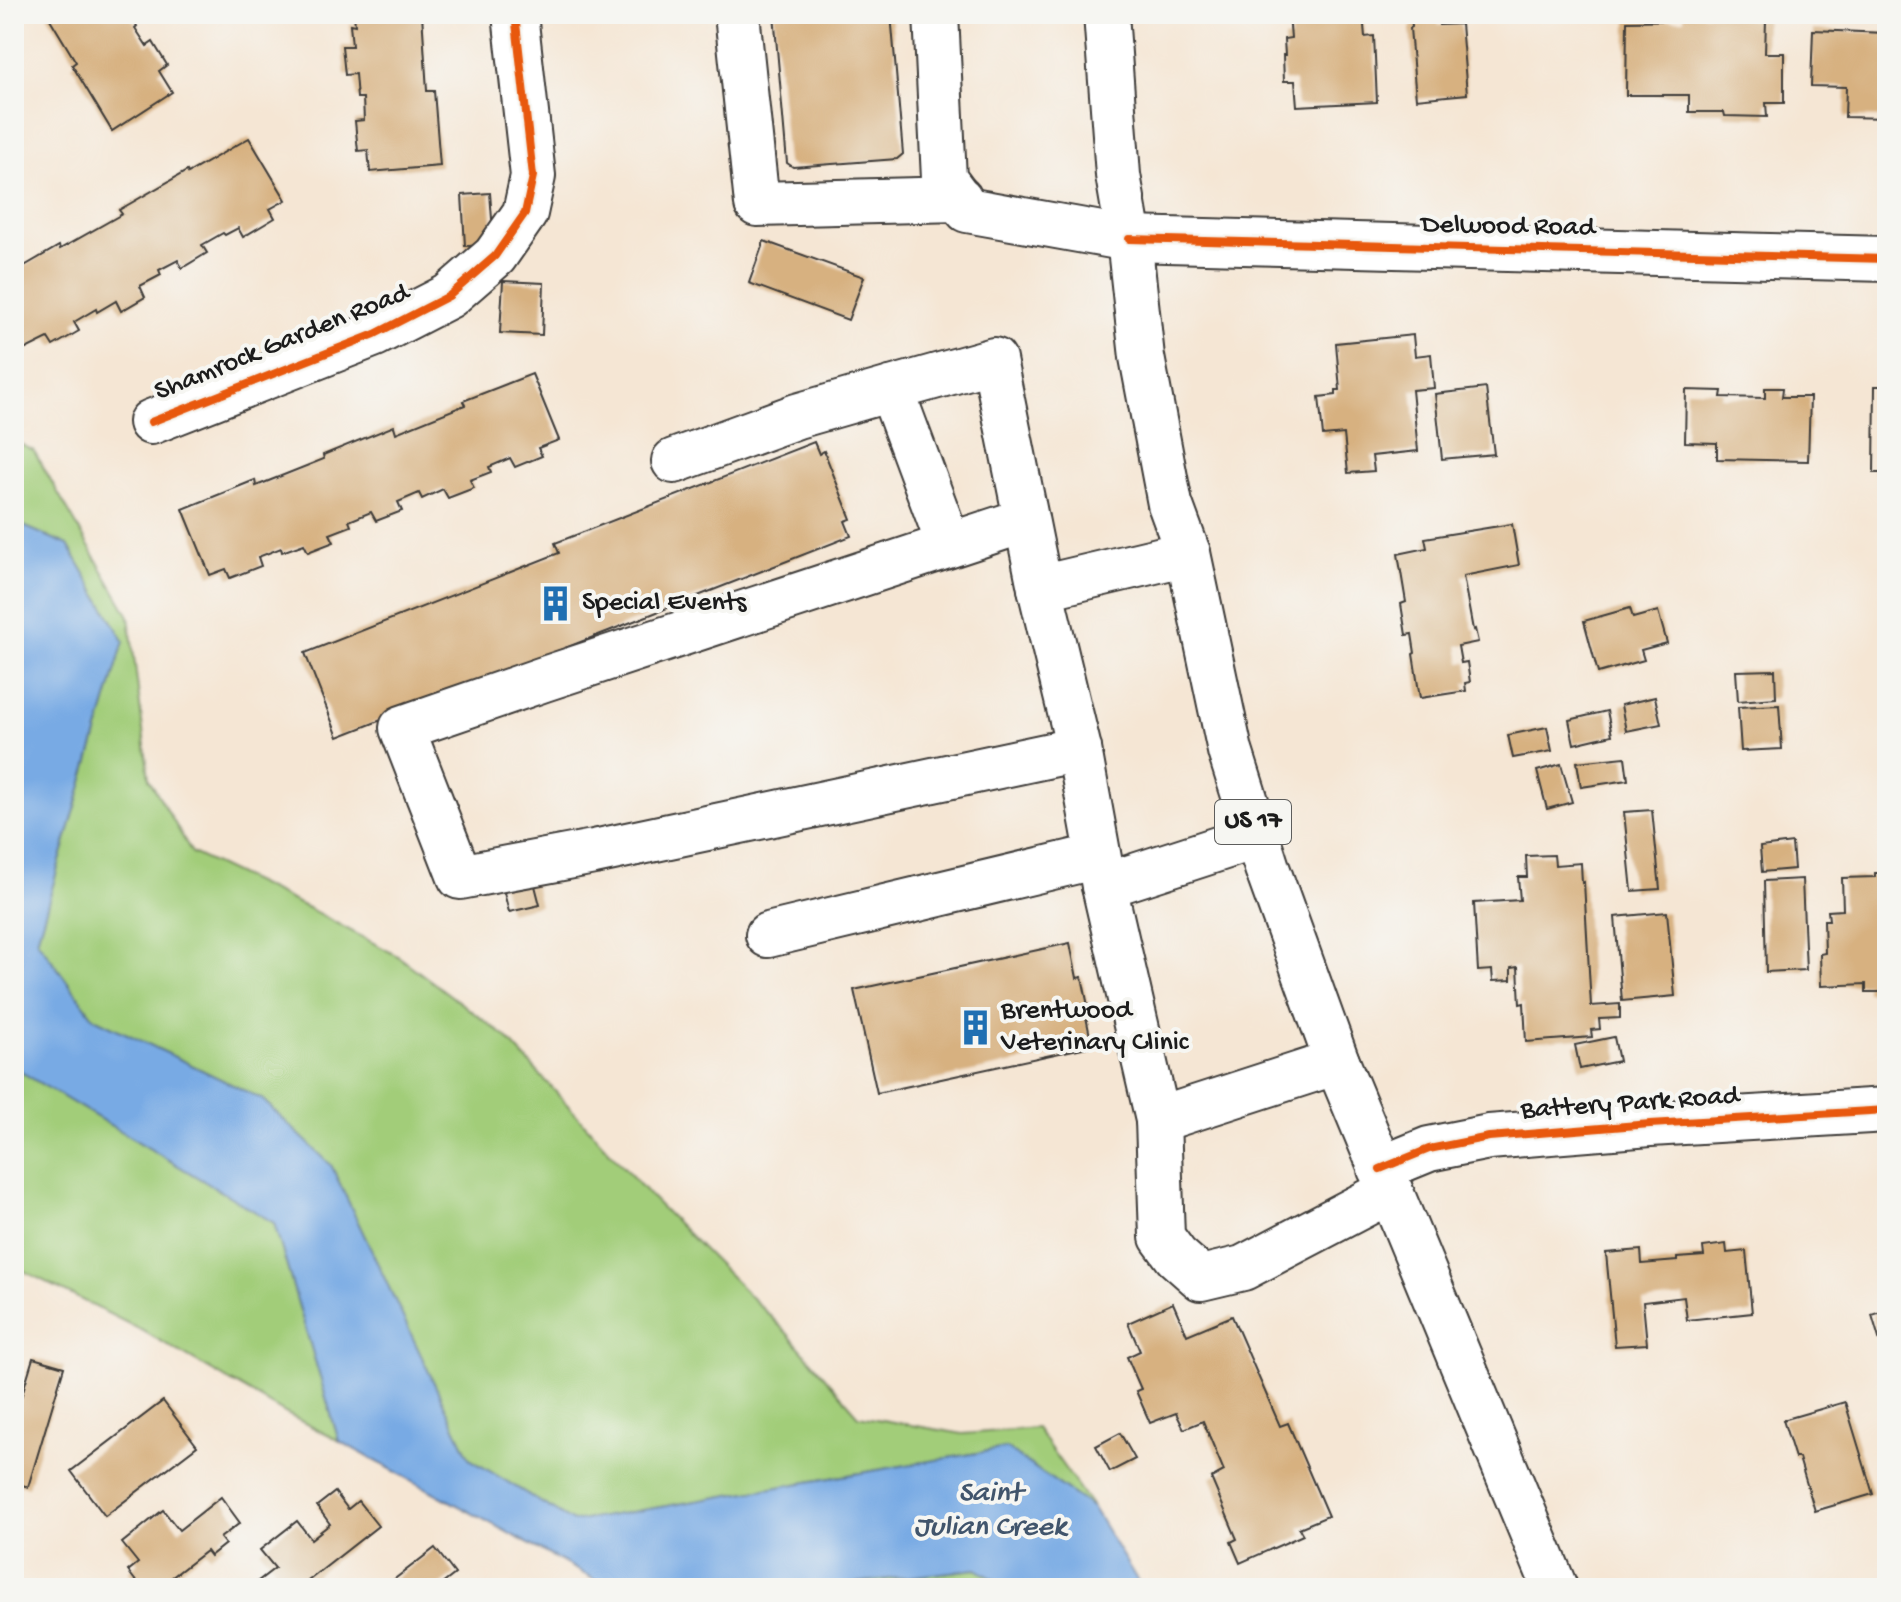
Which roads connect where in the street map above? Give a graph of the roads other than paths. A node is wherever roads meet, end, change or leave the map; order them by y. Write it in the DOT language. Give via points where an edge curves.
graph roads {
  1 [pos="515,14"];
  2 [pos="737,14"];
  3 [pos="936,14"];
  4 [pos="1106,14"];
  5 [pos="960,199"];
  6 [pos="1129,239"];
  7 [pos="1887,259"];
  8 [pos="891,389"];
  9 [pos="151,422"];
  10 [pos="674,461"];
  11 [pos="1026,520"];
  12 [pos="949,545"];
  13 [pos="1188,553"];
  14 [pos="1040,588"];
  15 [pos="1079,749"];
  16 [pos="1258,836"];
  17 [pos="1101,871"];
  18 [pos="768,935"];
  19 [pos="1337,1062"];
  20 [pos="1887,1110"];
  21 [pos="1158,1120"];
  22 [pos="1385,1180"];
  23 [pos="1555,1588"];
  1 -- 9 [label="street, Shamrock Garden Road" via="533,176 525,213 495,256 449,296 375,334"];
  2 -- 5 [label="street" via="757,204"];
  3 -- 5 [label="street" via="944,179"];
  4 -- 6 [label="street, US 17" via="1118,175"];
  5 -- 6 [label="street, Delwood Road" via="967,210"];
  6 -- 7 [label="street, Delwood Road"];
  6 -- 13 [label="street, US 17" via="1142,357 1170,504"];
  8 -- 10 [label="street"];
  8 -- 11 [label="street" via="994,360"];
  8 -- 12 [label="street"];
  11 -- 12 [label="street"];
  11 -- 14 [label="street"];
  12 -- 15 [label="street" via="402,728 460,877"];
  13 -- 14 [label="street"];
  13 -- 16 [label="street, US 17" via="1230,751"];
  14 -- 15 [label="street"];
  15 -- 17 [label="street"];
  16 -- 17 [label="street"];
  16 -- 19 [label="street, US 17"];
  17 -- 18 [label="street"];
  17 -- 21 [label="street"];
  19 -- 21 [label="street"];
  19 -- 22 [label="street, US 17"];
  20 -- 22 [label="street, Battery Park Road" via="1489,1137 1429,1149"];
  21 -- 22 [label="street, Battery Park Road" via="1162,1237 1201,1278 1243,1268"];
  22 -- 23 [label="street, US 17"];
}
